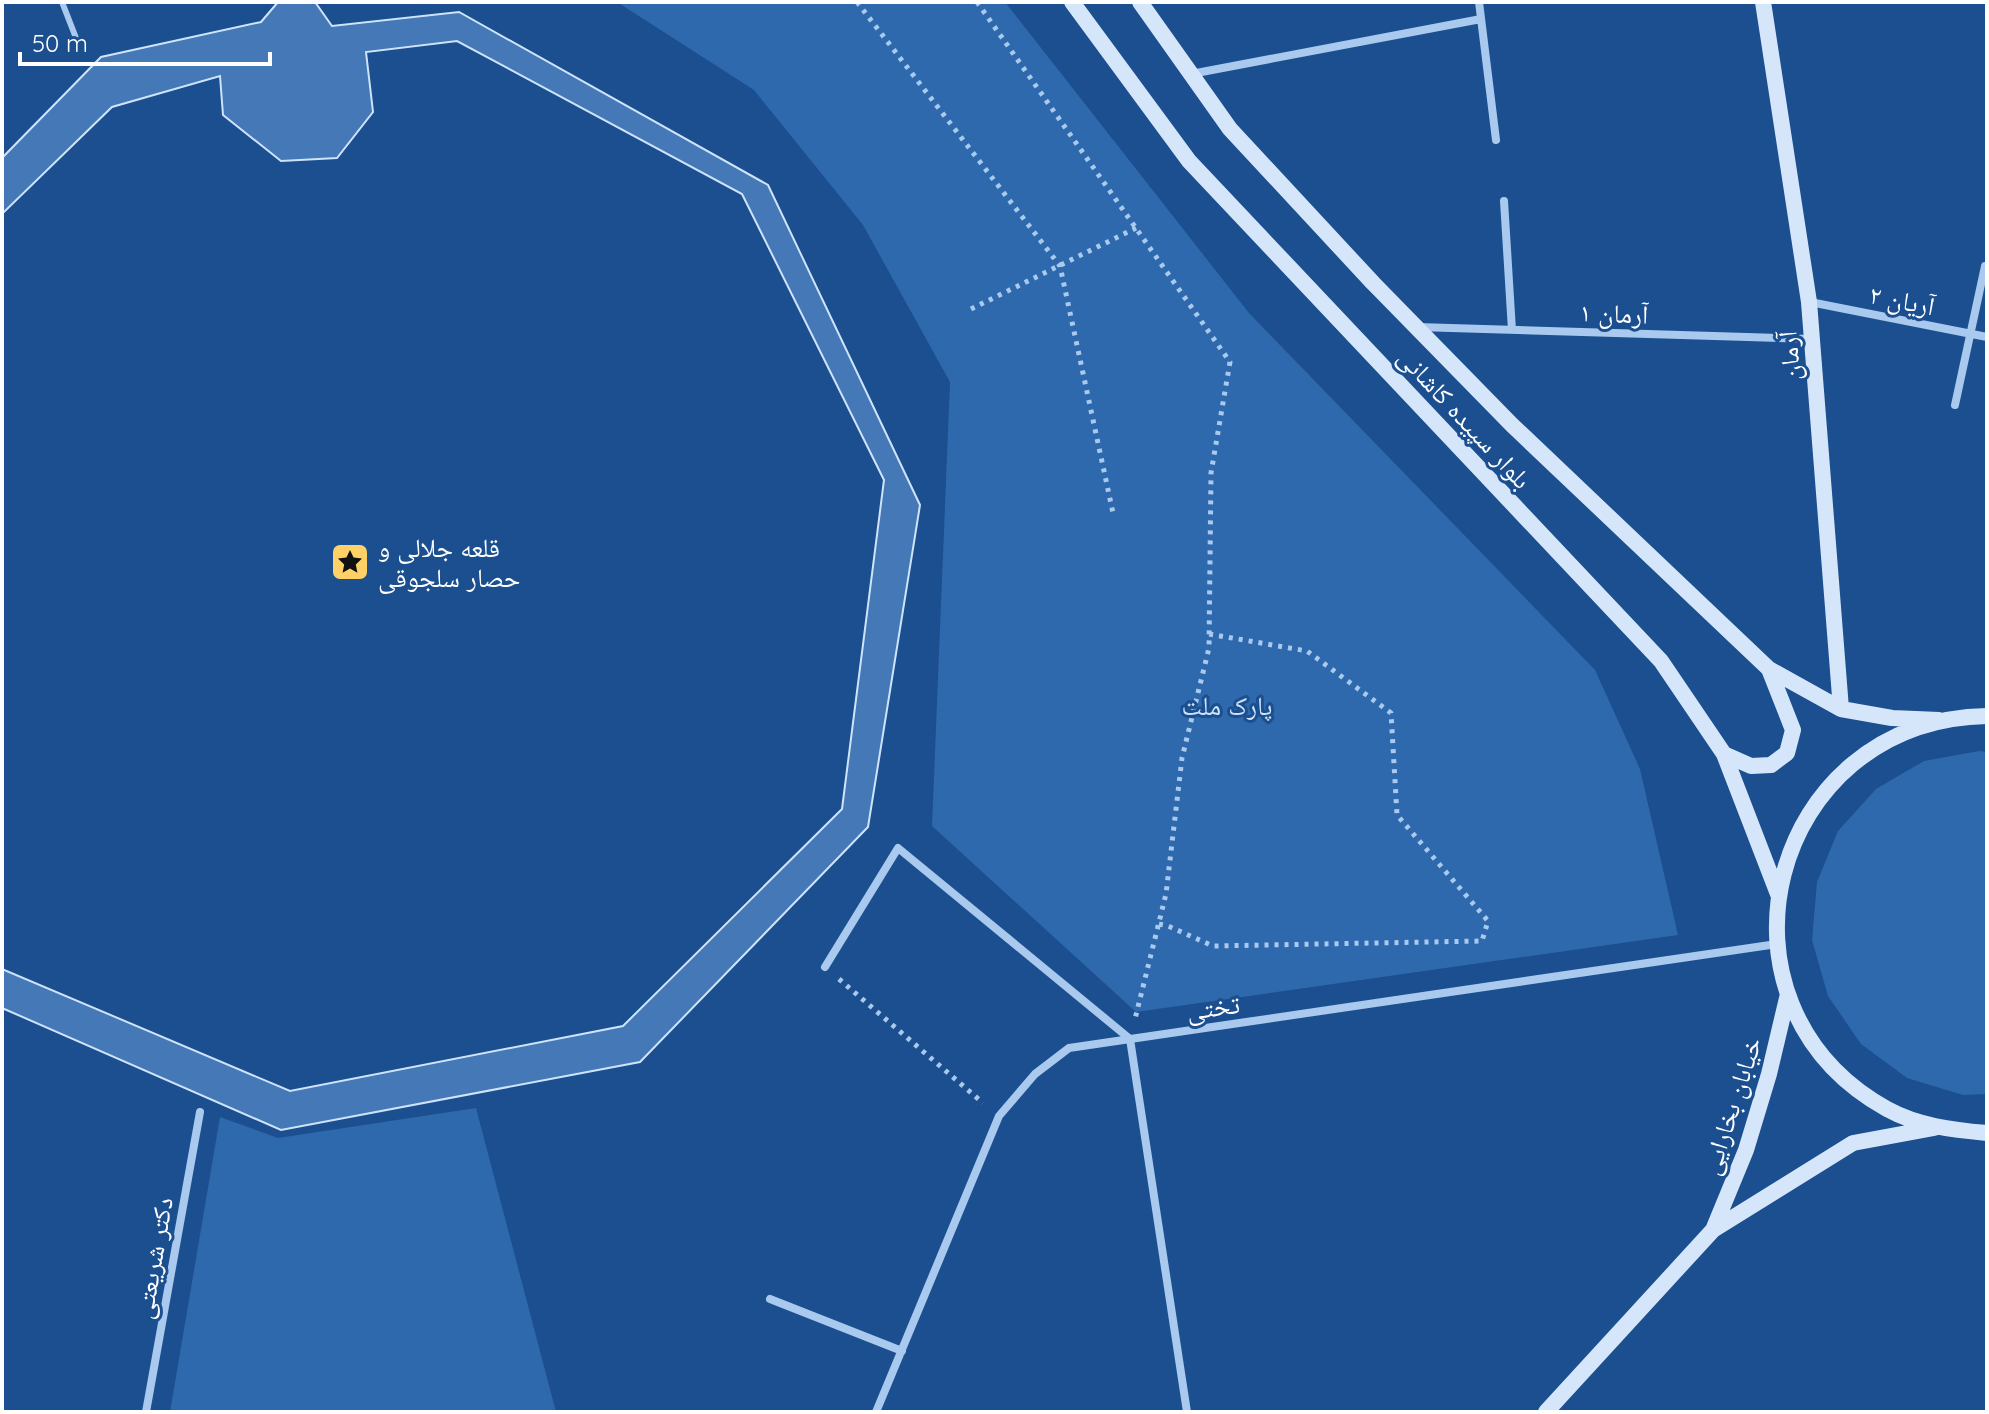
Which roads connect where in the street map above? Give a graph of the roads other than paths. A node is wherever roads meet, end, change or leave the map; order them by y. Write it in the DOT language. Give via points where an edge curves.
graph roads {
  1 [pos="62,2"];
  2 [pos="1072,2"];
  3 [pos="1140,2"];
  4 [pos="1479,2"];
  5 [pos="1763,2"];
  6 [pos="1481,19"];
  7 [pos="76,38"];
  8 [pos="1191,74"];
  9 [pos="1496,140"];
  10 [pos="1504,201"];
  11 [pos="1985,266"];
  12 [pos="1809,302"];
  13 [pos="1415,327"];
  14 [pos="1512,330"];
  15 [pos="1969,334"];
  16 [pos="1987,337"];
  17 [pos="1812,339"];
  18 [pos="1955,405"];
  19 [pos="1769,669"];
  20 [pos="1841,709"];
  21 [pos="1987,716"];
  22 [pos="1939,720"];
  23 [pos="1724,754"];
  24 [pos="1778,894"];
  25 [pos="1777,944"];
  26 [pos="825,967"];
  27 [pos="1788,994"];
  28 [pos="1130,1039"];
  29 [pos="200,1112"];
  30 [pos="1936,1128"];
  31 [pos="1987,1133"];
  32 [pos="1713,1230"];
  33 [pos="770,1299"];
  34 [pos="902,1351"];
  35 [pos="146,1412"];
  36 [pos="876,1412"];
  37 [pos="1187,1412"];
  38 [pos="1546,1412"];
  1 -- 7 [label="lane"];
  2 -- 23 [label="main road, بلوار سپیده کاشانی" via="1189,161 1661,661"];
  3 -- 8 [label="main road, بلوار سپیده کاشانی"];
  4 -- 6 [label="street"];
  5 -- 12 [label="main road, آرمان"];
  6 -- 8 [label="street"];
  6 -- 9 [label="street"];
  8 -- 13 [label="main road, بلوار سپیده کاشانی" via="1230,129"];
  10 -- 14 [label="street"];
  11 -- 15 [label="street"];
  12 -- 15 [label="street, آریان ۲"];
  12 -- 17 [label="main road, آرمان"];
  13 -- 14 [label="street, آرمان ۱"];
  13 -- 19 [label="main road, بلوار سپیده کاشانی"];
  14 -- 17 [label="street, آرمان ۱"];
  15 -- 16 [label="street, آریان ۲"];
  15 -- 18 [label="street"];
  17 -- 20 [label="main road, آرمان"];
  19 -- 20 [label="main road, بلوار سپیده کاشانی"];
  19 -- 23 [label="main road" via="1793,730 1787,753 1771,765 1751,766"];
  20 -- 22 [label="main road, بلوار سپیده کاشانی"];
  21 -- 22 [label="main road"];
  22 -- 24 [label="main road" via="1880,743 1831,782 1796,834"];
  23 -- 24 [label="main road, بلوار سپیده کاشانی"];
  24 -- 25 [label="main road"];
  25 -- 27 [label="main road"];
  25 -- 28 [label="street, تختی"];
  26 -- 28 [label="street" via="898,848"];
  27 -- 30 [label="main road" via="1811,1040 1845,1080 1888,1110"];
  27 -- 32 [label="main road, خیابان بخارایی" via="1746,1150"];
  28 -- 34 [label="street, تختی" via="1069,1048 1035,1074 999,1116"];
  28 -- 37 [label="street"];
  29 -- 35 [label="street, دکتر شریعتی"];
  30 -- 31 [label="main road"];
  30 -- 32 [label="main road, خیابان بخارایی" via="1853,1143"];
  32 -- 38 [label="main road, خیابان بخارایی"];
  33 -- 34 [label="street"];
  34 -- 36 [label="street, تختی"];
}
